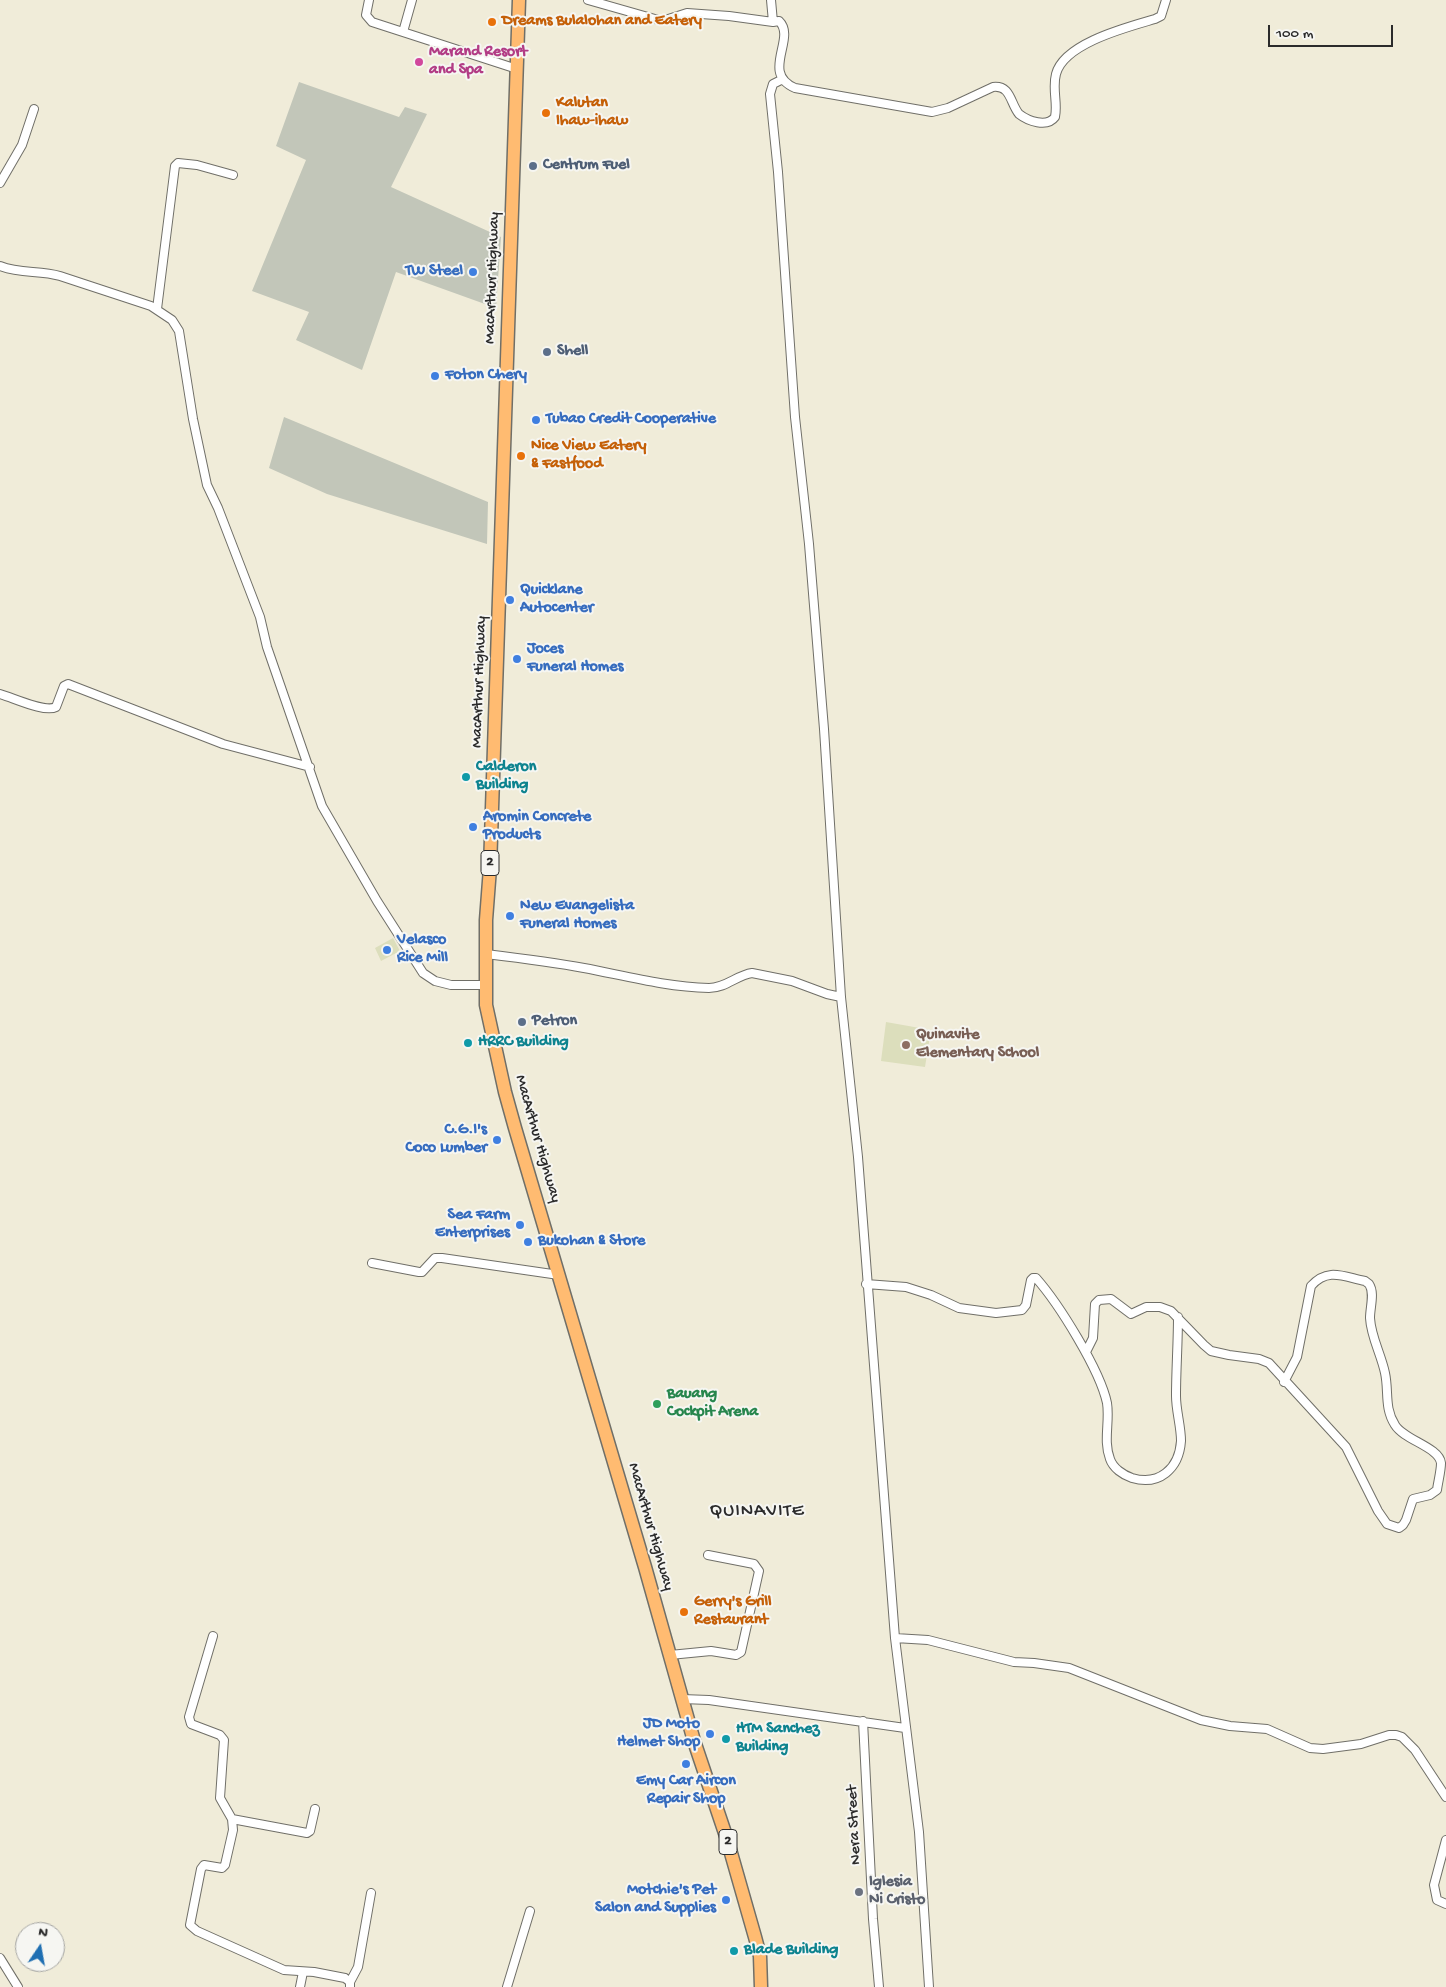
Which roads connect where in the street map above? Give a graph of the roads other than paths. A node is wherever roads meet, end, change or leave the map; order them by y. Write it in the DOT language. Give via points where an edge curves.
graph roads {
  1 [pos="369,0"];
  2 [pos="412,0"];
  3 [pos="519,0"];
  4 [pos="588,0"];
  5 [pos="771,0"];
  6 [pos="1166,0"];
  7 [pos="773,22"];
  8 [pos="403,32"];
  9 [pos="517,69"];
  10 [pos="783,79"];
  11 [pos="34,109"];
  12 [pos="233,175"];
  13 [pos="0,183"];
  14 [pos="0,266"];
  15 [pos="157,309"];
  16 [pos="0,694"];
  17 [pos="310,767"];
  18 [pos="486,954"];
  19 [pos="486,985"];
  20 [pos="841,997"];
  21 [pos="372,1264"];
  22 [pos="559,1274"];
  23 [pos="866,1284"];
  24 [pos="1178,1316"];
  25 [pos="1086,1352"];
  26 [pos="1284,1382"];
  27 [pos="708,1555"];
  28 [pos="213,1636"];
  29 [pos="895,1638"];
  30 [pos="670,1655"];
  31 [pos="682,1699"];
  32 [pos="863,1721"];
  33 [pos="905,1728"];
  34 [pos="1446,1797"];
  35 [pos="315,1809"];
  36 [pos="232,1820"];
  37 [pos="1446,1840"];
  38 [pos="371,1893"];
  39 [pos="1446,1904"];
  40 [pos="530,1911"];
  41 [pos="0,1958"];
  42 [pos="303,1972"];
  43 [pos="350,1984"];
  44 [pos="18,1987"];
  45 [pos="300,1987"];
  46 [pos="508,1987"];
  47 [pos="761,1987"];
  48 [pos="879,1987"];
  49 [pos="929,1987"];
  1 -- 8 [label="street" via="367,18"];
  2 -- 8 [label="street"];
  3 -- 9 [label="highway, MacArthur Highway / 2"];
  4 -- 7 [label="street" via="662,21 687,13"];
  5 -- 7 [label="street"];
  6 -- 10 [label="street" via="1161,16 1155,20 1109,33 1074,52 1062,63 1054,81 1055,117 1047,123 1019,114 1007,91 999,86 932,112 794,88"];
  7 -- 10 [label="street" via="781,22 785,31 778,66"];
  8 -- 9 [label="street"];
  9 -- 18 [label="highway, MacArthur Highway / 2"];
  10 -- 20 [label="street" via="773,84 770,94 824,729"];
  11 -- 13 [label="street" via="22,145"];
  12 -- 15 [label="street" via="188,163 176,166"];
  14 -- 15 [label="street" via="16,272 48,272"];
  15 -- 17 [label="street" via="172,320 179,332 207,485 260,617 267,647"];
  16 -- 17 [label="street" via="51,709 56,707 64,686 68,684 223,744"];
  17 -- 19 [label="street" via="322,806 376,901 423,972 435,981 451,985"];
  18 -- 19 [label="highway, MacArthur Highway / 2"];
  18 -- 20 [label="street" via="562,964 662,985 712,988 752,974 792,981"];
  19 -- 22 [label="highway, MacArthur Highway / 2" via="487,1010 505,1092"];
  20 -- 23 [label="street" via="858,1157"];
  21 -- 22 [label="street" via="422,1272 434,1258 442,1258"];
  22 -- 30 [label="highway, MacArthur Highway / 2"];
  23 -- 25 [label="street" via="906,1287 931,1294 958,1308 996,1313 1022,1310 1034,1278"];
  23 -- 29 [label="street"];
  24 -- 25 [label="street" via="1153,1306 1131,1314 1111,1299 1099,1300 1095,1304 1093,1338"];
  24 -- 25 [label="street" via="1176,1401 1181,1441 1174,1461 1165,1475 1156,1480 1142,1481 1128,1476 1110,1461 1105,1396"];
  24 -- 26 [label="street" via="1211,1351 1259,1359 1269,1364"];
  26 -- 26 [label="street" via="1297,1357 1311,1286 1316,1280 1331,1274 1366,1281 1372,1292 1370,1319 1374,1340 1386,1376 1386,1402 1395,1425 1438,1457 1441,1463 1437,1490 1412,1499 1399,1528 1388,1524 1378,1511 1346,1447"];
  27 -- 30 [label="street" via="754,1564 759,1571 741,1652 736,1655 711,1651"];
  28 -- 36 [label="street" via="189,1717 191,1724 220,1735 224,1740 220,1798"];
  29 -- 33 [label="street"];
  29 -- 34 [label="street" via="928,1640 1014,1662 1069,1668 1202,1720 1267,1729 1310,1748 1361,1744 1396,1735 1415,1750"];
  30 -- 31 [label="highway, MacArthur Highway / 2"];
  31 -- 32 [label="street"];
  31 -- 47 [label="highway, MacArthur Highway / 2" via="756,1937"];
  32 -- 33 [label="street"];
  32 -- 48 [label="street, Nera Street"];
  33 -- 49 [label="street" via="919,1832"];
  35 -- 36 [label="street" via="307,1833"];
  36 -- 42 [label="street" via="234,1830 225,1865 222,1868 204,1865 201,1869 190,1925 284,1970"];
  37 -- 39 [label="street" via="1434,1891 1437,1900"];
  38 -- 43 [label="street" via="358,1967"];
  40 -- 46 [label="street"];
  41 -- 44 [label="street"];
  42 -- 43 [label="street" via="345,1978"];
  42 -- 45 [label="street"];
}
